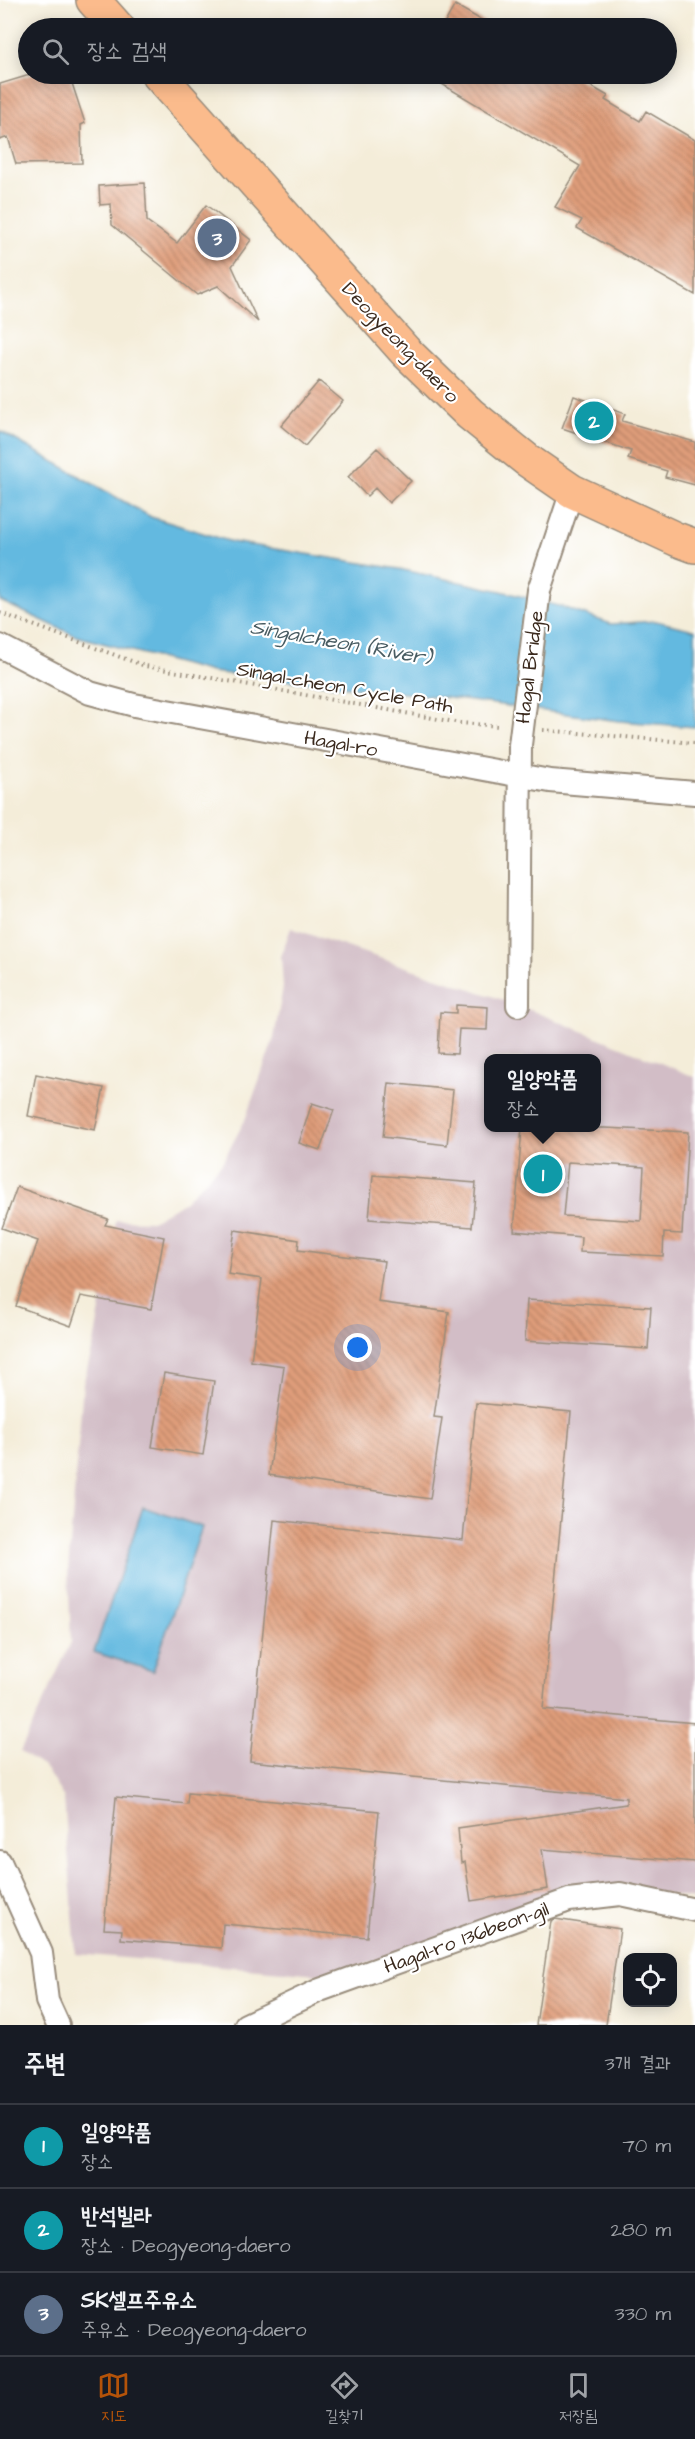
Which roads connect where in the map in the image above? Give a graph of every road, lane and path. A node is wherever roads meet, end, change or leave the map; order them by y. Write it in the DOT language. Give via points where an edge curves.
graph roads {
  1 [pos="93,0"];
  2 [pos="109,18"];
  3 [pos="167,84"];
  4 [pos="572,491"];
  5 [pos="695,546"];
  6 [pos="0,613"];
  7 [pos="0,646"];
  8 [pos="543,730"];
  9 [pos="513,736"];
  10 [pos="695,743"];
  11 [pos="519,776"];
  12 [pos="695,793"];
  13 [pos="518,1005"];
  14 [pos="0,1863"];
  15 [pos="695,1910"];
  16 [pos="58,2025"];
  17 [pos="246,2025"];
  1 -- 2 [label="main road"];
  3 -- 4 [label="main road, Deogyeong-daero" via="405,351 470,414"];
  4 -- 5 [label="main road, Deogyeong-daero"];
  4 -- 9 [label="street, Hagal Bridge, bridge" via="539,590"];
  6 -- 9 [label="path, Singal-cheon Cycle Path" via="145,666"];
  7 -- 11 [label="street, Hagal-ro" via="90,693 134,705"];
  8 -- 10 [label="path"];
  9 -- 11 [label="street, Hagal Bridge"];
  11 -- 12 [label="street, Hagal-ro"];
  11 -- 13 [label="street, Hagal Bridge"];
  14 -- 16 [label="street" via="42,1953 47,2001"];
  15 -- 17 [label="street, Hagal-ro 136beon-gil" via="620,1894 570,1900 320,1990"];
}
